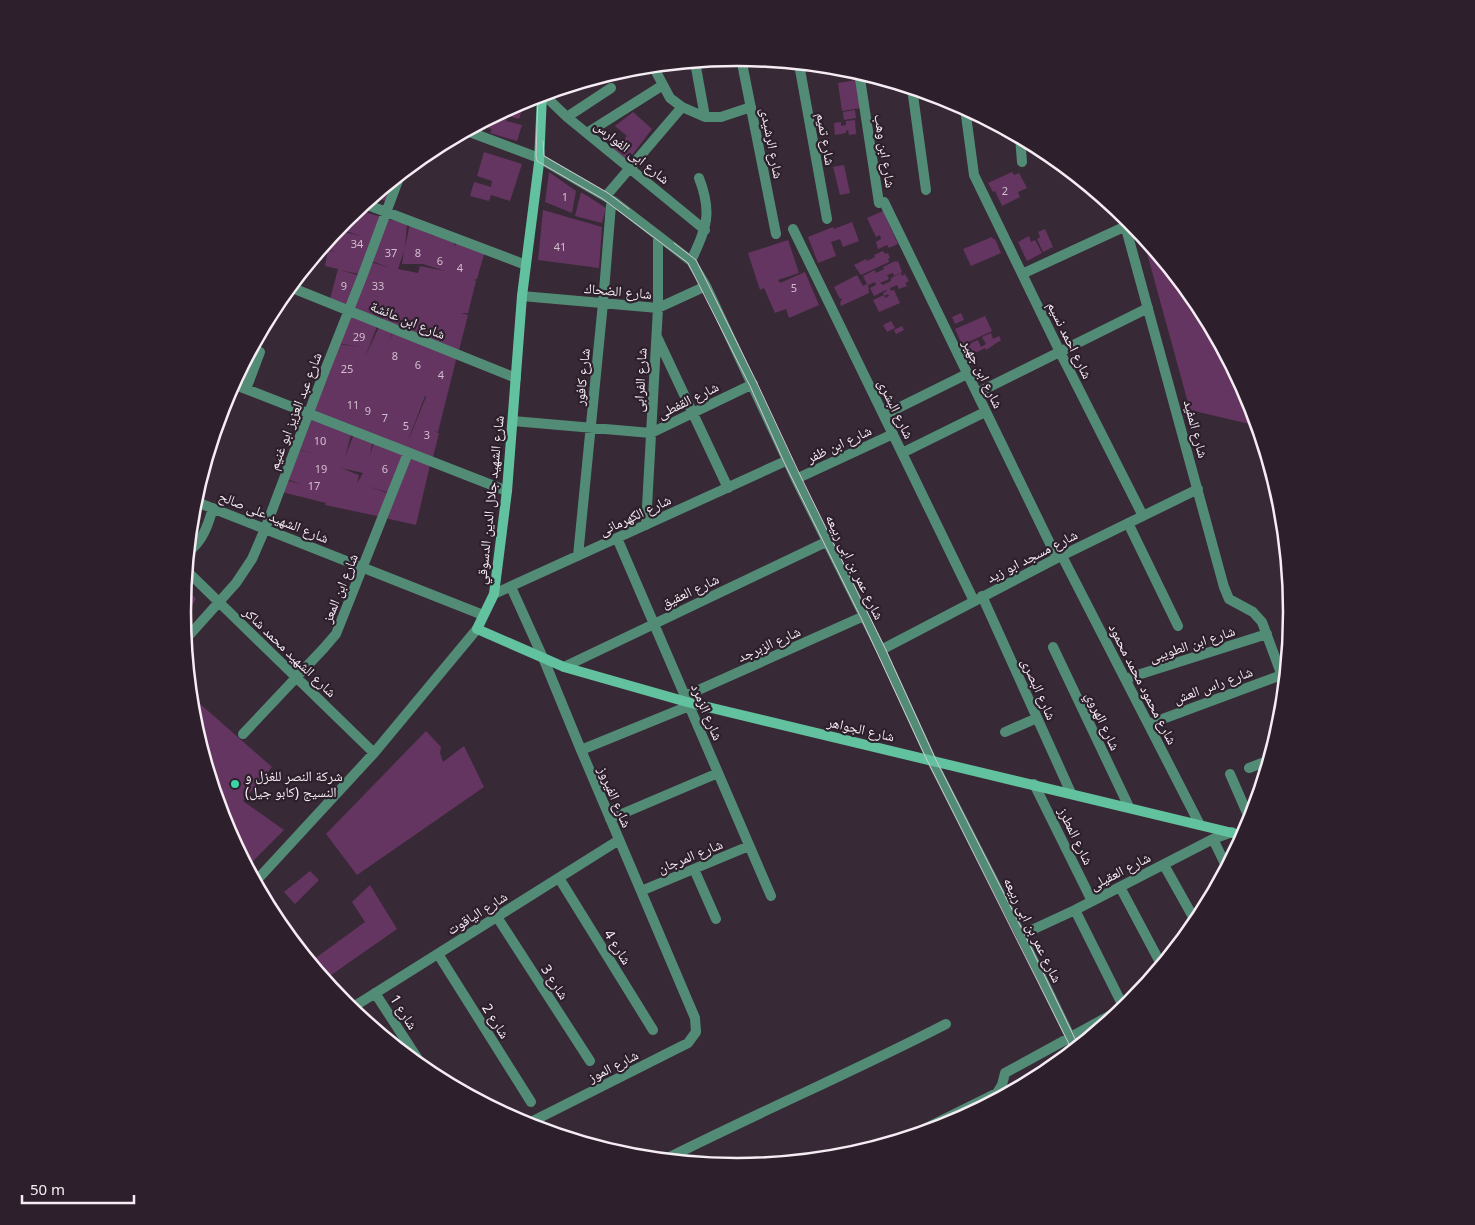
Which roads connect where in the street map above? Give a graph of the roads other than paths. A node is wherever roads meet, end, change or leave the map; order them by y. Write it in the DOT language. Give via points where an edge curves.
graph roads {
  1 [pos="743,66"];
  2 [pos="696,68"];
  3 [pos="800,70"];
  4 [pos="656,73"];
  5 [pos="861,81"];
  6 [pos="663,85"];
  7 [pos="611,88"];
  8 [pos="913,95"];
  9 [pos="548,100"];
  10 [pos="542,103"];
  11 [pos="682,107"];
  12 [pos="751,107"];
  13 [pos="705,116"];
  14 [pos="566,117"];
  15 [pos="966,117"];
  16 [pos="587,133"];
  17 [pos="474,134"];
  18 [pos="1021,145"];
  19 [pos="539,158"];
  20 [pos="1022,162"];
  21 [pos="629,168"];
  22 [pos="699,178"];
  23 [pos="396,187"];
  24 [pos="926,190"];
  25 [pos="610,199"];
  26 [pos="882,203"];
  27 [pos="372,207"];
  28 [pos="386,212"];
  29 [pos="827,219"];
  30 [pos="1125,227"];
  31 [pos="793,229"];
  32 [pos="1127,229"];
  33 [pos="705,230"];
  34 [pos="776,234"];
  35 [pos="660,236"];
  36 [pos="691,261"];
  37 [pos="526,265"];
  38 [pos="1022,274"];
  39 [pos="706,286"];
  40 [pos="297,290"];
  41 [pos="522,296"];
  42 [pos="603,303"];
  43 [pos="658,308"];
  44 [pos="1148,308"];
  45 [pos="348,311"];
  46 [pos="656,336"];
  47 [pos="260,352"];
  48 [pos="1060,352"];
  49 [pos="967,374"];
  50 [pos="516,378"];
  51 [pos="753,384"];
  52 [pos="241,387"];
  53 [pos="246,389"];
  54 [pos="977,393"];
  55 [pos="986,412"];
  56 [pos="693,413"];
  57 [pos="309,414"];
  58 [pos="884,415"];
  59 [pos="513,421"];
  60 [pos="591,428"];
  61 [pos="651,433"];
  62 [pos="893,434"];
  63 [pos="408,453"];
  64 [pos="902,453"];
  65 [pos="788,460"];
  66 [pos="796,479"];
  67 [pos="728,488"];
  68 [pos="1198,489"];
  69 [pos="507,491"];
  70 [pos="202,504"];
  71 [pos="213,508"];
  72 [pos="1143,516"];
  73 [pos="1128,523"];
  74 [pos="646,525"];
  75 [pos="265,529"];
  76 [pos="617,538"];
  77 [pos="828,541"];
  78 [pos="195,546"];
  79 [pos="578,556"];
  80 [pos="1059,557"];
  81 [pos="363,568"];
  82 [pos="192,576"];
  83 [pos="511,587"];
  84 [pos="494,594"];
  85 [pos="978,598"];
  86 [pos="218,602"];
  87 [pos="483,615"];
  88 [pos="864,616"];
  89 [pos="654,624"];
  90 [pos="1178,626"];
  91 [pos="477,628"];
  92 [pos="192,632"];
  93 [pos="1267,634"];
  94 [pos="1053,647"];
  95 [pos="881,650"];
  96 [pos="544,660"];
  97 [pos="1281,666"];
  98 [pos="564,667"];
  99 [pos="1280,674"];
  100 [pos="296,677"];
  101 [pos="1125,679"];
  102 [pos="687,701"];
  103 [pos="1038,718"];
  104 [pos="1148,724"];
  105 [pos="1005,732"];
  106 [pos="243,734"];
  107 [pos="580,750"];
  108 [pos="374,753"];
  109 [pos="931,759"];
  110 [pos="1262,763"];
  111 [pos="1249,768"];
  112 [pos="718,773"];
  113 [pos="1230,774"];
  114 [pos="1034,784"];
  115 [pos="1071,793"];
  116 [pos="1129,807"];
  117 [pos="1246,811"];
  118 [pos="610,819"];
  119 [pos="1200,825"];
  120 [pos="1232,832"];
  121 [pos="1237,834"];
  122 [pos="1213,839"];
  123 [pos="619,840"];
  124 [pos="750,846"];
  125 [pos="1224,861"];
  126 [pos="1164,865"];
  127 [pos="694,869"];
  128 [pos="260,877"];
  129 [pos="559,878"];
  130 [pos="1120,887"];
  131 [pos="640,891"];
  132 [pos="771,896"];
  133 [pos="1092,901"];
  134 [pos="1075,910"];
  135 [pos="1192,916"];
  136 [pos="497,917"];
  137 [pos="716,919"];
  138 [pos="1021,935"];
  139 [pos="438,954"];
  140 [pos="1159,960"];
  141 [pos="376,993"];
  142 [pos="1123,999"];
  143 [pos="357,1005"];
  144 [pos="695,1018"];
  145 [pos="1101,1020"];
  146 [pos="946,1024"];
  147 [pos="653,1030"];
  148 [pos="1068,1038"];
  149 [pos="1072,1044"];
  150 [pos="414,1052"];
  151 [pos="590,1062"];
  152 [pos="997,1093"];
  153 [pos="997,1093"];
  154 [pos="531,1102"];
  155 [pos="975,1104"];
  156 [pos="535,1120"];
  157 [pos="674,1155"];
  1 -- 12 [label="street, شارع الرشيدى"];
  2 -- 13 [label="street"];
  3 -- 29 [label="street, شارع تميم"];
  4 -- 6 [label="street"];
  5 -- 26 [label="street, شارع ابن وهب"];
  6 -- 11 [label="street" via="670,98"];
  6 -- 16 [label="street"];
  7 -- 14 [label="street"];
  8 -- 24 [label="street"];
  9 -- 14 [label="street, شارع ابى الفوارس"];
  10 -- 19 [label="main road, شارع الشهيد جلال الدين الدسوقي"];
  11 -- 13 [label="street"];
  11 -- 21 [label="street"];
  12 -- 13 [label="street" via="721,117"];
  12 -- 34 [label="street, شارع الرشيدى"];
  14 -- 16 [label="street, شارع ابى الفوارس"];
  15 -- 38 [label="street, شارع احمد نسيم" via="974,175"];
  16 -- 21 [label="street, شارع ابى الفوارس"];
  17 -- 19 [label="street, شارع عمر بن ابى ربيعه"];
  18 -- 20 [label="street"];
  19 -- 25 [label="street, شارع عمر بن ابى ربيعه"];
  19 -- 37 [label="main road, شارع الشهيد جلال الدين الدسوقي"];
  21 -- 25 [label="street"];
  21 -- 33 [label="street, شارع ابى الفوارس"];
  22 -- 33 [label="street" via="708,212"];
  23 -- 28 [label="street, شارع عبد العزيز ابو غنيم"];
  25 -- 35 [label="street, شارع عمر بن ابى ربيعه"];
  25 -- 42 [label="street, شارع كافور"];
  26 -- 49 [label="street, شارع ابن جهير"];
  27 -- 28 [label="street"];
  28 -- 37 [label="street"];
  28 -- 45 [label="street, شارع عبد العزيز ابو غنيم"];
  30 -- 38 [label="street"];
  31 -- 58 [label="street, شارع البشرى"];
  32 -- 44 [label="street, شارع المفيد"];
  33 -- 36 [label="street"];
  35 -- 36 [label="street, شارع عمر بن ابى ربيعه"];
  35 -- 43 [label="street, شارع الفرابى"];
  36 -- 39 [label="street, شارع عمر بن ابى ربيعه"];
  37 -- 41 [label="main road, شارع الشهيد جلال الدين الدسوقي"];
  38 -- 48 [label="street, شارع احمد نسيم"];
  39 -- 43 [label="street, شارع الضحاك"];
  39 -- 51 [label="street, شارع عمر بن ابى ربيعه"];
  40 -- 45 [label="street, شارع ابن عائشة"];
  41 -- 42 [label="street, شارع الضحاك"];
  41 -- 50 [label="main road, شارع الشهيد جلال الدين الدسوقي"];
  42 -- 43 [label="street, شارع الضحاك"];
  42 -- 60 [label="street, شارع كافور"];
  43 -- 46 [label="street, شارع الفرابى"];
  44 -- 48 [label="street"];
  44 -- 68 [label="street, شارع المفيد"];
  45 -- 50 [label="street, شارع ابن عائشة"];
  45 -- 57 [label="street, شارع عبد العزيز ابو غنيم"];
  46 -- 56 [label="street"];
  46 -- 61 [label="street, شارع الفرابى"];
  47 -- 53 [label="street"];
  48 -- 54 [label="street"];
  48 -- 72 [label="street, شارع احمد نسيم"];
  49 -- 54 [label="street, شارع ابن جهير"];
  49 -- 58 [label="street, شارع ابن ظفر"];
  50 -- 59 [label="main road, شارع الشهيد جلال الدين الدسوقي"];
  51 -- 56 [label="street, شارع القفطى"];
  51 -- 65 [label="street, شارع عمر بن ابى ربيعه"];
  52 -- 53 [label="street"];
  53 -- 57 [label="street"];
  54 -- 55 [label="street, شارع ابن جهير"];
  55 -- 64 [label="street"];
  55 -- 80 [label="street, شارع ابن جهير"];
  56 -- 61 [label="street, شارع القفطى"];
  56 -- 67 [label="street"];
  57 -- 63 [label="street"];
  57 -- 75 [label="street, شارع عبد العزيز ابو غنيم"];
  58 -- 62 [label="street, شارع البشرى"];
  59 -- 60 [label="street, شارع القفطى"];
  59 -- 69 [label="main road, شارع الشهيد جلال الدين الدسوقي"];
  60 -- 61 [label="street, شارع القفطى"];
  60 -- 79 [label="street, شارع كافور"];
  61 -- 74 [label="street, شارع الفرابى"];
  62 -- 64 [label="street, شارع البشرى"];
  62 -- 66 [label="street, شارع ابن ظفر"];
  63 -- 69 [label="street"];
  63 -- 81 [label="street, شارع ابن المعز"];
  64 -- 85 [label="street, شارع البشرى"];
  65 -- 66 [label="street, شارع عمر بن ابى ربيعه"];
  65 -- 67 [label="street, شارع الكهرمانى"];
  66 -- 77 [label="street, شارع عمر بن ابى ربيعه"];
  67 -- 74 [label="street, شارع الكهرمانى"];
  68 -- 72 [label="street, شارع مسجد ابو زيد"];
  68 -- 93 [label="street, شارع المفيد" via="1229,599 1253,612"];
  69 -- 84 [label="main road, شارع الشهيد جلال الدين الدسوقي"];
  70 -- 71 [label="street, شارع الشهيد على صالح"];
  71 -- 75 [label="street, شارع الشهيد على صالح"];
  71 -- 78 [label="street" via="207,529"];
  72 -- 73 [label="street, شارع مسجد ابو زيد"];
  73 -- 80 [label="street, شارع مسجد ابو زيد"];
  73 -- 90 [label="street"];
  74 -- 76 [label="street, شارع الكهرمانى"];
  75 -- 81 [label="street, شارع الشهيد على صالح"];
  75 -- 86 [label="street, شارع عبد العزيز ابو غنيم" via="252,559"];
  76 -- 79 [label="street, شارع الكهرمانى"];
  76 -- 89 [label="street, شارع الزمرد"];
  77 -- 88 [label="street, شارع عمر بن ابى ربيعه"];
  77 -- 89 [label="street, شارع العقيق"];
  79 -- 83 [label="street, شارع الكهرمانى"];
  80 -- 85 [label="street, شارع مسجد ابو زيد"];
  80 -- 101 [label="street, شارع محمود محمد محمود"];
  81 -- 87 [label="street, شارع الشهيد على صالح"];
  81 -- 100 [label="street, شارع ابن المعز" via="336,634"];
  82 -- 86 [label="street, شارع الشهيد محمد شاكر"];
  83 -- 84 [label="street, شارع الكهرمانى"];
  83 -- 96 [label="street, شارع الفيروز"];
  84 -- 87 [label="main road, شارع الشهيد جلال الدين الدسوقي"];
  85 -- 95 [label="street, شارع مسجد ابو زيد"];
  85 -- 103 [label="street, شارع البصرى"];
  86 -- 92 [label="street, شارع عبد العزيز ابو غنيم"];
  86 -- 100 [label="street, شارع الشهيد محمد شاكر"];
  87 -- 91 [label="main road, شارع الشهيد جلال الدين الدسوقي"];
  88 -- 95 [label="street, شارع عمر بن ابى ربيعه"];
  88 -- 102 [label="street, شارع الزبرجد"];
  89 -- 98 [label="street, شارع العقيق"];
  89 -- 102 [label="street, شارع الزمرد"];
  91 -- 96 [label="main road, شارع الجواهر"];
  91 -- 108 [label="street, شارع الشهيد جلال الدين الدسوقي"];
  93 -- 97 [label="street, شارع المفيد"];
  93 -- 101 [label="street, شارع ابن الطويبى"];
  94 -- 116 [label="street, شارع الهروي"];
  95 -- 109 [label="street, شارع عمر بن ابى ربيعه"];
  96 -- 98 [label="main road, شارع الجواهر"];
  96 -- 107 [label="street, شارع الفيروز"];
  98 -- 102 [label="main road, شارع الجواهر"];
  99 -- 104 [label="street, شارع راس العش"];
  100 -- 106 [label="street, شارع ابن المعز"];
  100 -- 108 [label="street, شارع الشهيد محمد شاكر"];
  101 -- 104 [label="street, شارع محمود محمد محمود"];
  102 -- 107 [label="street, شارع الزبرجد"];
  102 -- 109 [label="main road, شارع الجواهر"];
  102 -- 112 [label="street, شارع الزمرد"];
  103 -- 105 [label="street"];
  103 -- 115 [label="street, شارع البصرى"];
  104 -- 119 [label="street, شارع محمود محمد محمود"];
  107 -- 118 [label="street, شارع الفيروز"];
  108 -- 128 [label="street, شارع الشهيد جلال الدين الدسوقي"];
  109 -- 114 [label="main road, شارع الجواهر"];
  109 -- 138 [label="street, شارع عمر بن ابى ربيعه"];
  110 -- 111 [label="street"];
  112 -- 118 [label="street"];
  112 -- 124 [label="street, شارع الزمرد"];
  113 -- 117 [label="street"];
  114 -- 115 [label="main road, شارع الجواهر"];
  114 -- 133 [label="street, شارع المطرز"];
  115 -- 116 [label="main road, شارع الجواهر"];
  116 -- 119 [label="main road, شارع الجواهر"];
  118 -- 123 [label="street, شارع الفيروز"];
  119 -- 120 [label="main road, شارع الجواهر"];
  120 -- 121 [label="main road, شارع الجواهر"];
  120 -- 122 [label="street, شارع العقيلى"];
  122 -- 125 [label="street"];
  122 -- 126 [label="street, شارع العقيلى"];
  123 -- 129 [label="street, شارع الياقوت"];
  123 -- 131 [label="street, شارع الفيروز"];
  124 -- 127 [label="street, شارع المرجان"];
  124 -- 132 [label="street, شارع الزمرد"];
  126 -- 130 [label="street, شارع العقيلى"];
  126 -- 135 [label="street"];
  127 -- 131 [label="street, شارع المرجان"];
  127 -- 137 [label="street"];
  129 -- 136 [label="street, شارع الياقوت"];
  129 -- 147 [label="street, شارع 4"];
  130 -- 133 [label="street, شارع العقيلى"];
  130 -- 140 [label="street"];
  131 -- 144 [label="street, شارع الفيروز"];
  133 -- 134 [label="street, شارع العقيلى"];
  134 -- 138 [label="street, شارع العقيلى"];
  134 -- 142 [label="street"];
  136 -- 139 [label="street, شارع الياقوت"];
  136 -- 151 [label="street, شارع 3"];
  138 -- 148 [label="street, شارع عمر بن ابى ربيعه"];
  139 -- 141 [label="street, شارع الياقوت"];
  139 -- 154 [label="street, شارع 2"];
  141 -- 143 [label="street, شارع الياقوت"];
  141 -- 150 [label="street, شارع 1"];
  144 -- 156 [label="street, شارع الموز" via="696,1032 688,1043"];
  145 -- 148 [label="street"];
  146 -- 157 [label="street"];
  148 -- 149 [label="street, شارع عمر بن ابى ربيعه"];
  148 -- 153 [label="street" via="1005,1073"];
  152 -- 155 [label="street"];
}
